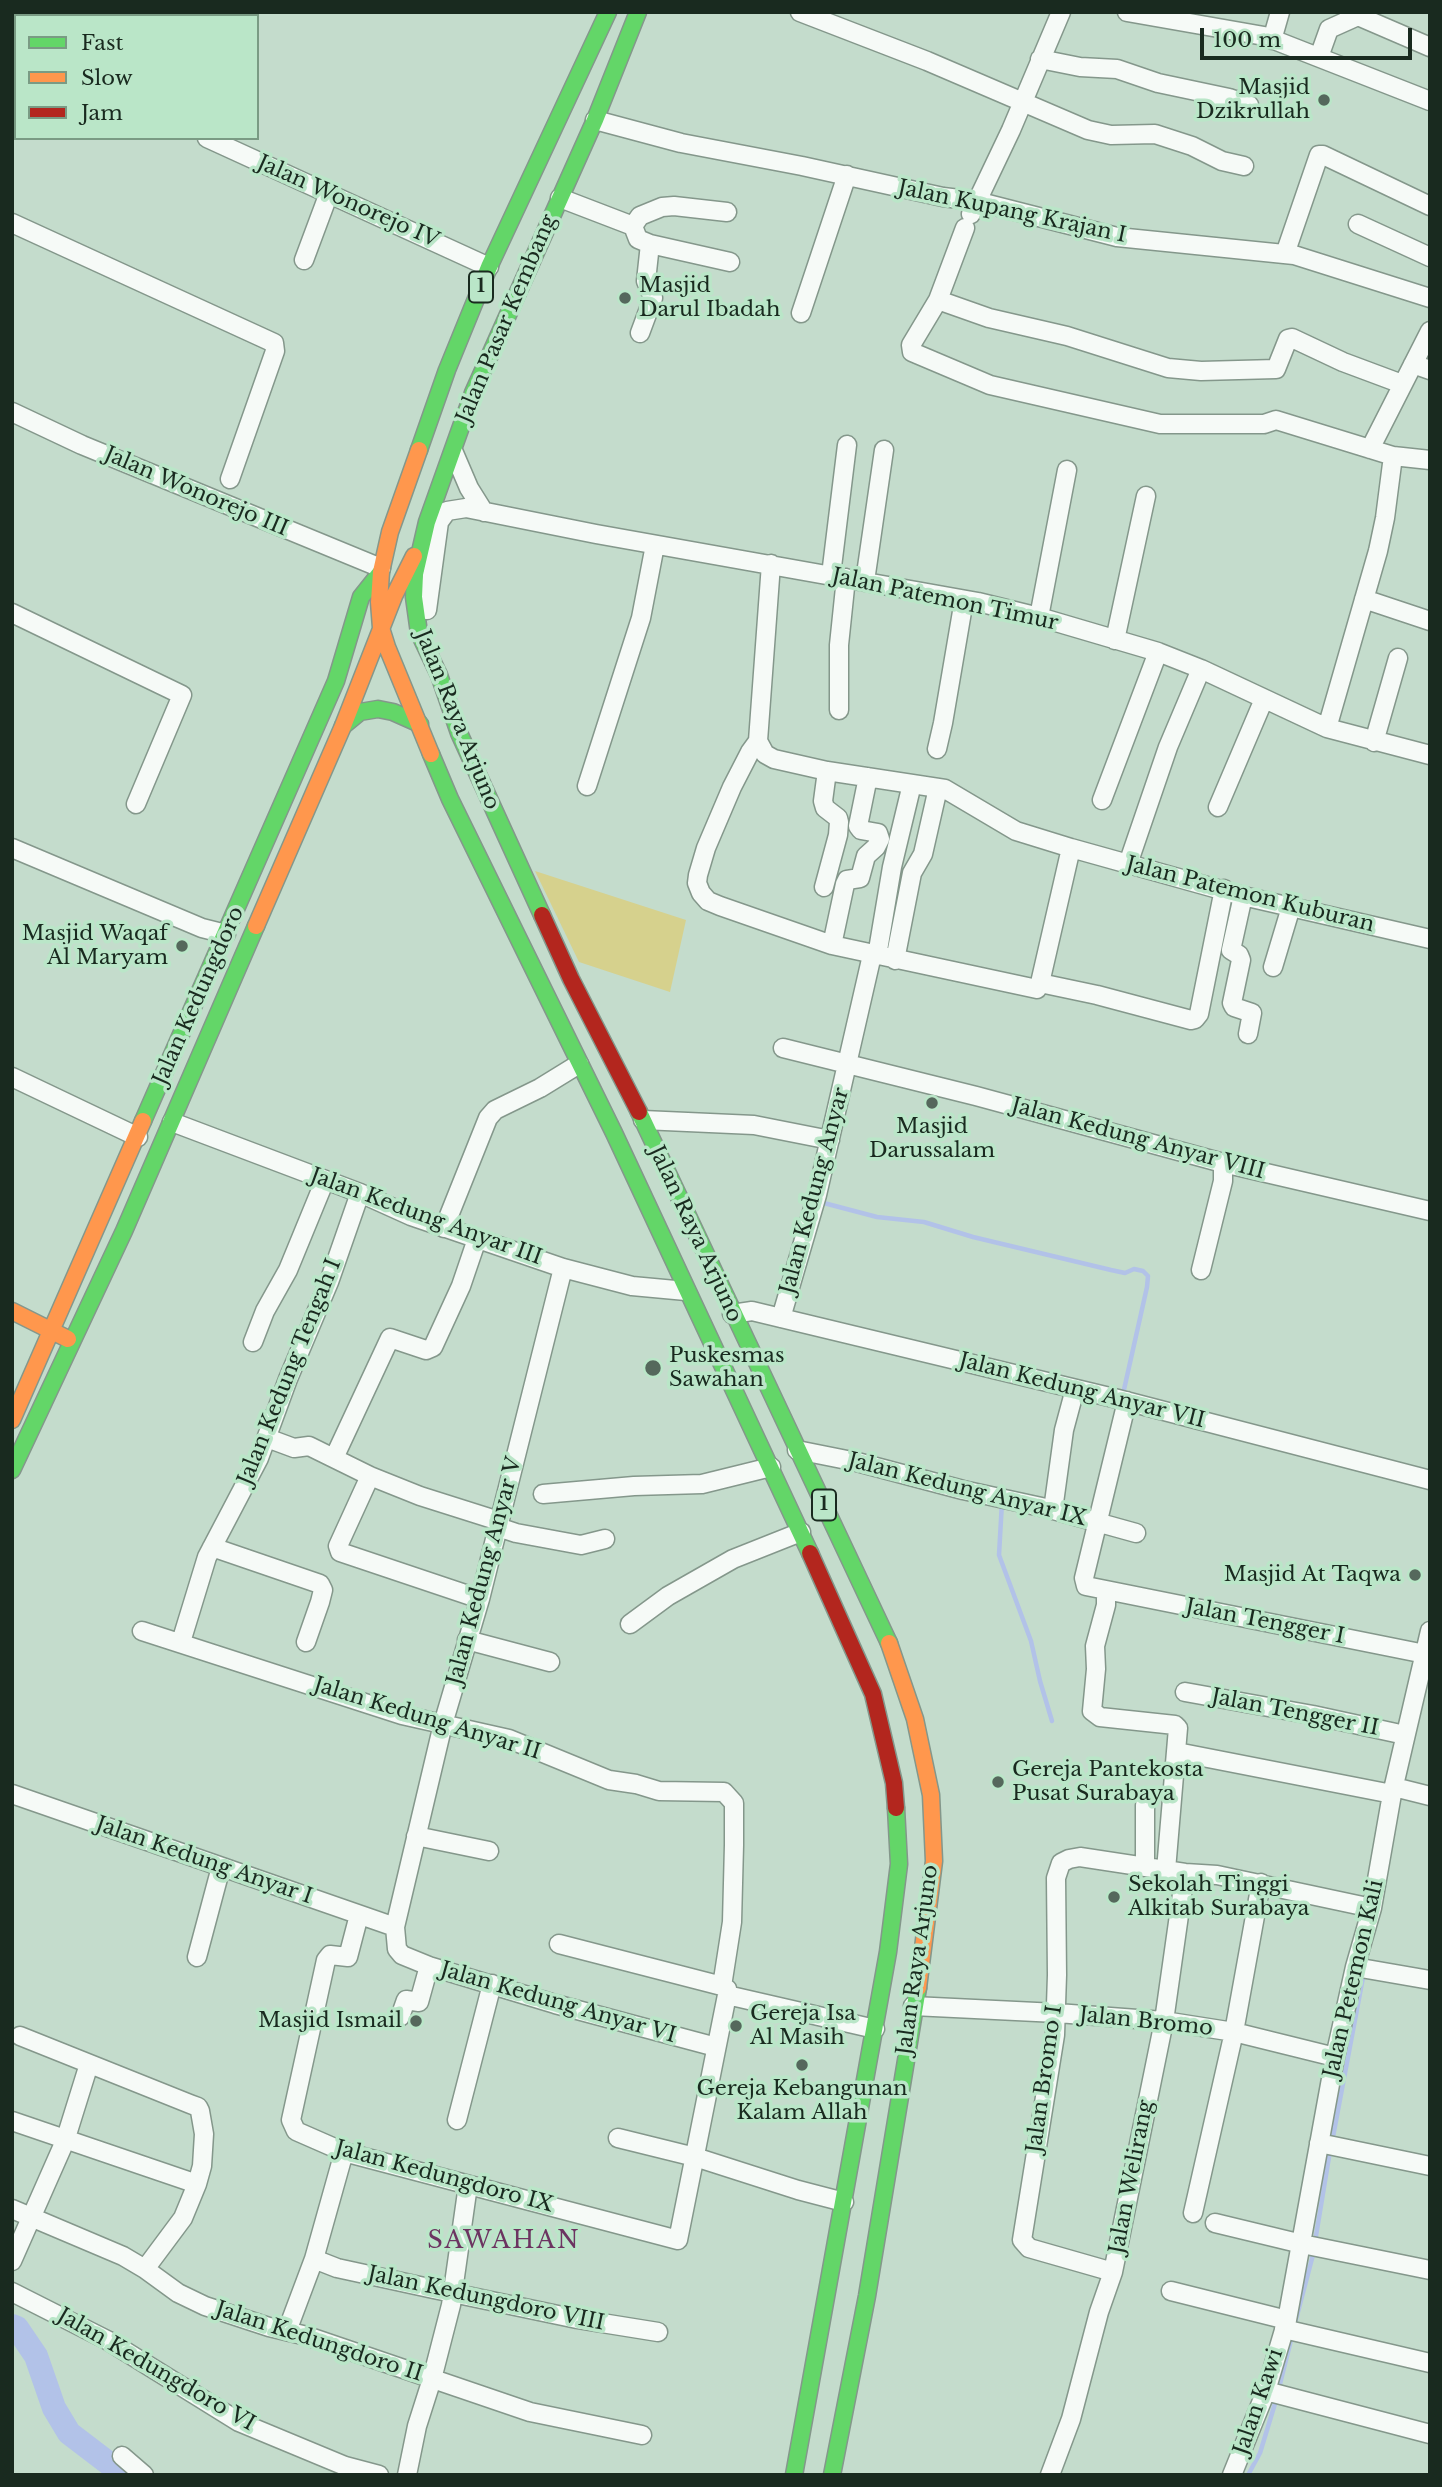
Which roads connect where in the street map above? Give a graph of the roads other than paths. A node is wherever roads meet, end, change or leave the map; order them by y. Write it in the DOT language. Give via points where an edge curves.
graph roads {
  1 [pos="608,12"];
  2 [pos="638,12"];
  3 [pos="800,12"];
  4 [pos="1060,12"];
  5 [pos="1127,12"];
  6 [pos="1280,12"];
  7 [pos="1359,14"];
  8 [pos="1272,40"];
  9 [pos="1430,47"];
  10 [pos="1319,57"];
  11 [pos="1040,59"];
  12 [pos="1430,101"];
  13 [pos="1022,103"];
  14 [pos="1249,105"];
  15 [pos="595,120"];
  16 [pos="211,140"];
  17 [pos="1244,166"];
  18 [pos="847,175"];
  19 [pos="328,193"];
  20 [pos="560,198"];
  21 [pos="1430,206"];
  22 [pos="727,212"];
  23 [pos="970,214"];
  24 [pos="12,223"];
  25 [pos="1358,224"];
  26 [pos="633,226"];
  27 [pos="650,244"];
  28 [pos="1285,254"];
  29 [pos="1430,257"];
  30 [pos="304,260"];
  31 [pos="730,262"];
  32 [pos="489,267"];
  33 [pos="1430,299"];
  34 [pos="938,300"];
  35 [pos="801,313"];
  36 [pos="1430,331"];
  37 [pos="640,332"];
  38 [pos="1421,367"];
  39 [pos="1402,384"];
  40 [pos="12,412"];
  41 [pos="847,444"];
  42 [pos="452,449"];
  43 [pos="1370,449"];
  44 [pos="884,450"];
  45 [pos="1393,456"];
  46 [pos="1430,460"];
  47 [pos="1066,470"];
  48 [pos="230,479"];
  49 [pos="1146,496"];
  50 [pos="484,512"];
  51 [pos="421,542"];
  52 [pos="655,545"];
  53 [pos="771,564"];
  54 [pos="381,570"];
  55 [pos="838,577"];
  56 [pos="865,582"];
  57 [pos="1364,599"];
  58 [pos="964,600"];
  59 [pos="12,613"];
  60 [pos="1040,617"];
  61 [pos="1430,621"];
  62 [pos="381,628"];
  63 [pos="419,633"];
  64 [pos="1115,640"];
  65 [pos="1158,652"];
  66 [pos="1398,658"];
  67 [pos="1202,669"];
  68 [pos="1264,699"];
  69 [pos="839,710"];
  70 [pos="420,724"];
  71 [pos="343,726"];
  72 [pos="1327,728"];
  73 [pos="758,741"];
  74 [pos="1374,742"];
  75 [pos="937,748"];
  76 [pos="1430,755"];
  77 [pos="827,771"];
  78 [pos="868,777"];
  79 [pos="912,784"];
  80 [pos="587,786"];
  81 [pos="938,788"];
  82 [pos="1102,800"];
  83 [pos="136,804"];
  84 [pos="1218,807"];
  85 [pos="12,848"];
  86 [pos="1071,848"];
  87 [pos="1128,864"];
  88 [pos="824,887"];
  89 [pos="1224,889"];
  90 [pos="1243,895"];
  91 [pos="1291,907"];
  92 [pos="226,934"];
  93 [pos="1430,939"];
  94 [pos="832,945"];
  95 [pos="881,957"];
  96 [pos="1273,967"];
  97 [pos="1040,983"];
  98 [pos="1248,1034"];
  99 [pos="783,1048"];
  100 [pos="848,1063"];
  101 [pos="579,1064"];
  102 [pos="12,1077"];
  103 [pos="602,1109"];
  104 [pos="643,1121"];
  105 [pos="172,1122"];
  106 [pos="138,1137"];
  107 [pos="828,1140"];
  108 [pos="620,1146"];
  109 [pos="1223,1163"];
  110 [pos="325,1180"];
  111 [pos="360,1193"];
  112 [pos="1430,1211"];
  113 [pos="444,1227"];
  114 [pos="477,1239"];
  115 [pos="563,1268"];
  116 [pos="1202,1270"];
  117 [pos="686,1291"];
  118 [pos="12,1311"];
  119 [pos="732,1314"];
  120 [pos="781,1318"];
  121 [pos="12,1327"];
  122 [pos="50,1338"];
  123 [pos="253,1342"];
  124 [pos="70,1348"];
  125 [pos="1075,1389"];
  126 [pos="1124,1400"];
  127 [pos="12,1420"];
  128 [pos="267,1438"];
  129 [pos="797,1450"];
  130 [pos="334,1458"];
  131 [pos="771,1467"];
  132 [pos="12,1470"];
  133 [pos="370,1476"];
  134 [pos="1430,1479"];
  135 [pos="543,1494"];
  136 [pos="1053,1510"];
  137 [pos="1096,1522"];
  138 [pos="499,1524"];
  139 [pos="801,1532"];
  140 [pos="1136,1533"];
  141 [pos="605,1539"];
  142 [pos="212,1547"];
  143 [pos="1106,1590"];
  144 [pos="480,1599"];
  145 [pos="630,1623"];
  146 [pos="142,1630"];
  147 [pos="1430,1631"];
  148 [pos="467,1640"];
  149 [pos="181,1642"];
  150 [pos="306,1642"];
  151 [pos="1425,1654"];
  152 [pos="550,1662"];
  153 [pos="1185,1692"];
  154 [pos="443,1724"];
  155 [pos="1405,1735"];
  156 [pos="1177,1752"];
  157 [pos="1397,1790"];
  158 [pos="12,1794"];
  159 [pos="1430,1796"];
  160 [pos="1145,1805"];
  161 [pos="416,1836"];
  162 [pos="489,1851"];
  163 [pos="221,1867"];
  164 [pos="1145,1867"];
  165 [pos="1166,1870"];
  166 [pos="1185,1873"];
  167 [pos="1261,1883"];
  168 [pos="1372,1908"];
  169 [pos="359,1915"];
  170 [pos="395,1927"];
  171 [pos="559,1944"];
  172 [pos="402,1955"];
  173 [pos="197,1957"];
  174 [pos="429,1966"];
  175 [pos="1361,1968"];
  176 [pos="1430,1980"];
  177 [pos="492,1984"];
  178 [pos="725,1991"];
  179 [pos="913,2006"];
  180 [pos="1057,2012"];
  181 [pos="400,2017"];
  182 [pos="1164,2021"];
  183 [pos="875,2029"];
  184 [pos="1234,2032"];
  185 [pos="20,2036"];
  186 [pos="716,2047"];
  187 [pos="1335,2057"];
  188 [pos="89,2064"];
  189 [pos="457,2120"];
  190 [pos="12,2121"];
  191 [pos="618,2137"];
  192 [pos="65,2141"];
  193 [pos="1329,2145"];
  194 [pos="344,2152"];
  195 [pos="695,2157"];
  196 [pos="1430,2166"];
  197 [pos="197,2184"];
  198 [pos="468,2185"];
  199 [pos="844,2202"];
  200 [pos="12,2209"];
  201 [pos="1193,2213"];
  202 [pos="30,2216"];
  203 [pos="1215,2222"];
  204 [pos="678,2240"];
  205 [pos="1310,2246"];
  206 [pos="858,2251"];
  207 [pos="314,2259"];
  208 [pos="12,2261"];
  209 [pos="145,2269"];
  210 [pos="1430,2270"];
  211 [pos="1113,2272"];
  212 [pos="1171,2291"];
  213 [pos="12,2292"];
  214 [pos="453,2292"];
  215 [pos="1289,2327"];
  216 [pos="287,2331"];
  217 [pos="658,2332"];
  218 [pos="1430,2363"];
  219 [pos="432,2379"];
  220 [pos="1276,2394"];
  221 [pos="1430,2434"];
  222 [pos="642,2435"];
  223 [pos="122,2456"];
  224 [pos="144,2475"];
  225 [pos="379,2475"];
  226 [pos="407,2475"];
  227 [pos="793,2475"];
  228 [pos="832,2475"];
  229 [pos="1050,2475"];
  230 [pos="1233,2475"];
  1 -- 32 [label="main road, Jalan Pasar Kembang / 1"];
  2 -- 15 [label="main road, Jalan Pasar Kembang / 1"];
  3 -- 13 [label="street"];
  4 -- 11 [label="street"];
  5 -- 8 [label="street"];
  6 -- 8 [label="street"];
  7 -- 9 [label="street"];
  7 -- 10 [label="street" via="1329,29"];
  8 -- 10 [label="street"];
  10 -- 12 [label="street"];
  11 -- 13 [label="street"];
  11 -- 14 [label="street" via="1117,69"];
  13 -- 17 [label="street" via="1088,130 1111,135 1155,134"];
  13 -- 23 [label="street"];
  15 -- 18 [label="street, Jalan Kupang Krajan I" via="681,143"];
  15 -- 20 [label="main road, Jalan Pasar Kembang / 1"];
  16 -- 19 [label="street, Jalan Wonorejo IV"];
  18 -- 23 [label="street, Jalan Kupang Krajan I" via="943,197"];
  18 -- 35 [label="street"];
  19 -- 30 [label="street"];
  19 -- 32 [label="street, Jalan Wonorejo IV"];
  20 -- 26 [label="street"];
  20 -- 42 [label="main road, Jalan Pasar Kembang / 1" via="472,393"];
  21 -- 28 [label="street" via="1319,155"];
  22 -- 26 [label="street" via="674,206 640,216"];
  23 -- 28 [label="street, Jalan Kupang Krajan I" via="1117,237"];
  23 -- 34 [label="street"];
  24 -- 48 [label="street" via="274,343"];
  25 -- 29 [label="street"];
  26 -- 27 [label="street" via="638,239"];
  27 -- 31 [label="street"];
  27 -- 37 [label="street" via="646,281 653,298"];
  28 -- 33 [label="street, Jalan Kupang Krajan I"];
  32 -- 54 [label="main road, Jalan Pasar Kembang / 1" via="414,461"];
  34 -- 39 [label="street" via="1168,368 1276,369 1292,338"];
  34 -- 43 [label="street" via="910,348 912,352 979,381 1160,424 1264,424 1276,420"];
  36 -- 38 [label="street"];
  38 -- 39 [label="street"];
  39 -- 43 [label="street"];
  40 -- 54 [label="street, Jalan Wonorejo III"];
  41 -- 55 [label="street"];
  42 -- 50 [label="street"];
  42 -- 51 [label="main road, Jalan Pasar Kembang / 1"];
  43 -- 45 [label="street"];
  44 -- 56 [label="street"];
  45 -- 46 [label="street"];
  45 -- 57 [label="street" via="1385,518"];
  47 -- 60 [label="street"];
  49 -- 64 [label="street"];
  50 -- 52 [label="street, Jalan Patemon Timur"];
  50 -- 63 [label="street, Jalan Patemon Timur" via="454,508 439,522"];
  51 -- 62 [label="main road, Jalan Pasar Kembang"];
  51 -- 63 [label="main road, Jalan Raya Arjuno / 1" via="414,597"];
  52 -- 53 [label="street, Jalan Patemon Timur"];
  52 -- 80 [label="street" via="641,618"];
  53 -- 55 [label="street, Jalan Patemon Timur"];
  53 -- 73 [label="street"];
  54 -- 62 [label="main road, Jalan Raya Arjuno / 1"];
  54 -- 92 [label="main road, Jalan Kedungdoro" via="361,597 336,681"];
  55 -- 56 [label="street, Jalan Patemon Timur"];
  55 -- 69 [label="street"];
  56 -- 58 [label="street, Jalan Patemon Timur"];
  57 -- 61 [label="street"];
  57 -- 72 [label="street"];
  58 -- 60 [label="street, Jalan Patemon Timur"];
  58 -- 75 [label="street"];
  59 -- 83 [label="street" via="182,695"];
  60 -- 64 [label="street, Jalan Patemon Timur"];
  62 -- 70 [label="main road, Jalan Raya Arjuno / 1"];
  62 -- 71 [label="main road, Jalan Kedungdoro"];
  63 -- 104 [label="main road, Jalan Raya Arjuno / 1" via="491,806"];
  64 -- 65 [label="street, Jalan Patemon Timur"];
  65 -- 67 [label="street, Jalan Patemon Timur"];
  65 -- 82 [label="street"];
  66 -- 74 [label="street"];
  67 -- 68 [label="street, Jalan Patemon Timur"];
  67 -- 87 [label="street" via="1168,747"];
  68 -- 72 [label="street, Jalan Patemon Timur"];
  68 -- 84 [label="street"];
  70 -- 71 [label="main road" via="378,709 360,712"];
  70 -- 101 [label="main road, Jalan Raya Arjuno / 1" via="450,799"];
  71 -- 105 [label="main road, Jalan Kedungdoro"];
  72 -- 74 [label="street, Jalan Patemon Timur"];
  73 -- 77 [label="street, Jalan Patemon Kuburan" via="774,759"];
  73 -- 94 [label="street" via="720,815 697,883 708,901"];
  74 -- 76 [label="street, Jalan Patemon Timur"];
  77 -- 78 [label="street, Jalan Patemon Kuburan"];
  77 -- 88 [label="street" via="823,802 838,818 839,828"];
  78 -- 79 [label="street, Jalan Patemon Kuburan"];
  78 -- 94 [label="street" via="858,826 878,833 880,839 866,856 860,878 845,884"];
  79 -- 81 [label="street, Jalan Patemon Kuburan"];
  79 -- 95 [label="street" via="892,867"];
  81 -- 86 [label="street, Jalan Patemon Kuburan" via="1016,831"];
  81 -- 95 [label="street" via="923,854"];
  85 -- 92 [label="street"];
  86 -- 87 [label="street, Jalan Patemon Kuburan"];
  86 -- 97 [label="street"];
  87 -- 89 [label="street, Jalan Patemon Kuburan"];
  89 -- 90 [label="street, Jalan Patemon Kuburan"];
  89 -- 97 [label="street" via="1195,1019"];
  90 -- 91 [label="street, Jalan Patemon Kuburan"];
  90 -- 98 [label="street" via="1231,952 1241,960 1233,1003 1252,1013"];
  91 -- 93 [label="street, Jalan Patemon Kuburan"];
  91 -- 96 [label="street"];
  92 -- 106 [label="main road, Jalan Kedungdoro"];
  94 -- 95 [label="street"];
  95 -- 97 [label="street" via="1033,989"];
  95 -- 100 [label="street"];
  99 -- 100 [label="street, Jalan Kedung Anyar VIII"];
  100 -- 107 [label="street, Jalan Kedung Anyar"];
  100 -- 109 [label="street, Jalan Kedung Anyar VIII"];
  101 -- 103 [label="main road, Jalan Raya Arjuno / 1"];
  101 -- 113 [label="street" via="488,1118"];
  102 -- 106 [label="street"];
  103 -- 104 [label="main road"];
  103 -- 108 [label="main road, Jalan Raya Arjuno / 1"];
  104 -- 107 [label="street" via="754,1125"];
  104 -- 108 [label="main road" via="640,1129 631,1129 624,1136"];
  104 -- 119 [label="main road, Jalan Raya Arjuno / 1"];
  105 -- 110 [label="street, Jalan Kedung Anyar III"];
  105 -- 124 [label="main road, Jalan Kedungdoro"];
  106 -- 122 [label="main road, Jalan Kedungdoro"];
  107 -- 120 [label="street, Jalan Kedung Anyar" via="816,1201"];
  108 -- 117 [label="main road, Jalan Raya Arjuno / 1"];
  109 -- 112 [label="street, Jalan Kedung Anyar VIII"];
  109 -- 116 [label="street"];
  110 -- 111 [label="street, Jalan Kedung Anyar III"];
  110 -- 123 [label="street"];
  111 -- 113 [label="street, Jalan Kedung Anyar III"];
  111 -- 128 [label="street, Jalan Kedung Tengah I"];
  113 -- 114 [label="street, Jalan Kedung Anyar III"];
  114 -- 115 [label="street, Jalan Kedung Anyar III"];
  114 -- 130 [label="street" via="433,1347 426,1350 390,1338"];
  115 -- 117 [label="street, Jalan Kedung Anyar III" via="632,1286"];
  115 -- 138 [label="street, Jalan Kedung Anyar V"];
  117 -- 131 [label="main road, Jalan Raya Arjuno / 1"];
  118 -- 122 [label="main road"];
  119 -- 120 [label="street, Jalan Kedung Anyar VII" via="752,1311"];
  119 -- 129 [label="main road, Jalan Raya Arjuno / 1"];
  120 -- 125 [label="street, Jalan Kedung Anyar VII"];
  121 -- 122 [label="main road"];
  122 -- 124 [label="main road"];
  122 -- 127 [label="main road, Jalan Kedungdoro"];
  124 -- 132 [label="main road, Jalan Kedungdoro"];
  125 -- 126 [label="street, Jalan Kedung Anyar VII"];
  125 -- 136 [label="street"];
  126 -- 134 [label="street, Jalan Kedung Anyar VII"];
  126 -- 137 [label="street"];
  128 -- 130 [label="street" via="294,1448 309,1446"];
  128 -- 142 [label="street, Jalan Kedung Tengah I"];
  129 -- 136 [label="street, Jalan Kedung Anyar IX"];
  129 -- 179 [label="main road, Jalan Raya Arjuno / 1" via="892,1648 915,1719 931,1795 934,1861"];
  130 -- 133 [label="street"];
  131 -- 135 [label="street" via="702,1484"];
  131 -- 139 [label="main road, Jalan Raya Arjuno / 1"];
  133 -- 138 [label="street"];
  133 -- 144 [label="street" via="338,1546 340,1552"];
  136 -- 137 [label="street, Jalan Kedung Anyar IX"];
  137 -- 140 [label="street, Jalan Kedung Anyar IX"];
  137 -- 143 [label="street" via="1084,1583"];
  138 -- 141 [label="street" via="531,1536 581,1545"];
  138 -- 144 [label="street, Jalan Kedung Anyar V"];
  139 -- 145 [label="street" via="733,1559"];
  139 -- 183 [label="main road, Jalan Raya Arjuno / 1" via="873,1694 894,1783 899,1864"];
  142 -- 149 [label="street, Jalan Kedung Tengah I"];
  142 -- 150 [label="street" via="320,1584 323,1590"];
  143 -- 151 [label="street, Jalan Tengger I"];
  143 -- 156 [label="street" via="1095,1646 1092,1711 1100,1717 1175,1725"];
  144 -- 148 [label="street, Jalan Kedung Anyar V"];
  146 -- 149 [label="street, Jalan Kedung Anyar II"];
  147 -- 151 [label="street, Jalan Petemon Kali"];
  148 -- 152 [label="street"];
  148 -- 154 [label="street, Jalan Kedung Anyar V"];
  149 -- 154 [label="street, Jalan Kedung Anyar II"];
  151 -- 155 [label="street, Jalan Petemon Kali"];
  153 -- 155 [label="street, Jalan Tengger II"];
  154 -- 161 [label="street, Jalan Kedung Anyar V"];
  154 -- 178 [label="street, Jalan Kedung Anyar II" via="509,1739 609,1780 659,1791 724,1792 734,1803 732,1922"];
  155 -- 157 [label="street, Jalan Petemon Kali"];
  156 -- 157 [label="street"];
  156 -- 165 [label="street"];
  157 -- 159 [label="street"];
  157 -- 168 [label="street, Jalan Petemon Kali"];
  158 -- 163 [label="street, Jalan Kedung Anyar I"];
  160 -- 164 [label="street"];
  161 -- 162 [label="street"];
  161 -- 170 [label="street, Jalan Kedung Anyar V"];
  163 -- 169 [label="street, Jalan Kedung Anyar I"];
  163 -- 173 [label="street"];
  164 -- 165 [label="street, Jalan Bromo I"];
  164 -- 180 [label="street, Jalan Bromo I" via="1080,1857 1061,1863 1056,1878"];
  165 -- 166 [label="street, Jalan Bromo I"];
  166 -- 167 [label="street, Jalan Bromo I"];
  166 -- 182 [label="street, Jalan Welirang"];
  167 -- 168 [label="street, Jalan Bromo I"];
  167 -- 184 [label="street"];
  168 -- 175 [label="street, Jalan Petemon Kali"];
  169 -- 170 [label="street, Jalan Kedung Anyar I"];
  169 -- 194 [label="street, Jalan Kedungdoro IX" via="348,1957 327,1958 291,2120 293,2128"];
  170 -- 172 [label="street, Jalan Kedung Anyar V"];
  171 -- 178 [label="street"];
  172 -- 174 [label="street, Jalan Kedung Anyar VI"];
  174 -- 177 [label="street, Jalan Kedung Anyar VI"];
  174 -- 181 [label="street" via="419,2002 406,2000"];
  175 -- 176 [label="street"];
  175 -- 187 [label="street, Jalan Petemon Kali"];
  177 -- 186 [label="street, Jalan Kedung Anyar VI"];
  177 -- 189 [label="street"];
  178 -- 183 [label="street"];
  178 -- 186 [label="street, Jalan Kedung Anyar II"];
  179 -- 180 [label="street, Jalan Bromo"];
  179 -- 206 [label="main road, Jalan Raya Arjuno / 1"];
  180 -- 182 [label="street, Jalan Bromo"];
  180 -- 211 [label="street, Jalan Bromo I" via="1022,2240 1029,2248"];
  182 -- 184 [label="street, Jalan Bromo"];
  182 -- 211 [label="street, Jalan Welirang"];
  183 -- 199 [label="main road, Jalan Raya Arjuno / 1"];
  184 -- 187 [label="street, Jalan Bromo"];
  184 -- 201 [label="street"];
  185 -- 188 [label="street"];
  186 -- 195 [label="street, Jalan Kedung Anyar II"];
  187 -- 193 [label="street, Jalan Petemon Kali"];
  188 -- 192 [label="street"];
  188 -- 197 [label="street" via="198,2107 204,2134"];
  190 -- 192 [label="street"];
  191 -- 195 [label="street"];
  192 -- 197 [label="street"];
  192 -- 202 [label="street"];
  193 -- 196 [label="street"];
  193 -- 205 [label="street, Jalan Petemon Kali"];
  194 -- 198 [label="street, Jalan Kedungdoro IX"];
  194 -- 207 [label="street"];
  195 -- 199 [label="street"];
  195 -- 204 [label="street, Jalan Kedung Anyar II"];
  197 -- 209 [label="street" via="183,2218"];
  198 -- 204 [label="street, Jalan Kedungdoro IX"];
  198 -- 214 [label="street"];
  199 -- 206 [label="main road, Jalan Raya Arjuno / 1" via="838,2237"];
  200 -- 202 [label="street, Jalan Kedungdoro II"];
  202 -- 208 [label="street"];
  202 -- 209 [label="street, Jalan Kedungdoro II"];
  203 -- 205 [label="street"];
  205 -- 210 [label="street"];
  205 -- 215 [label="street, Jalan Petemon Kali"];
  206 -- 227 [label="main road, Jalan Raya Arjuno / 1"];
  206 -- 228 [label="main road, Jalan Raya Arjuno / 1" via="864,2314"];
  207 -- 214 [label="street, Jalan Kedungdoro VIII" via="370,2276"];
  207 -- 216 [label="street"];
  209 -- 216 [label="street, Jalan Kedungdoro II" via="188,2298"];
  211 -- 229 [label="street, Jalan Welirang"];
  212 -- 215 [label="street"];
  213 -- 225 [label="street, Jalan Kedungdoro VI" via="107,2340 239,2422 345,2466"];
  214 -- 217 [label="street, Jalan Kedungdoro VIII"];
  214 -- 219 [label="street"];
  215 -- 218 [label="street"];
  215 -- 220 [label="street, Jalan Kawi"];
  216 -- 219 [label="street, Jalan Kedungdoro II"];
  219 -- 222 [label="street, Jalan Kedungdoro II" via="530,2412"];
  219 -- 226 [label="street" via="416,2426"];
  220 -- 221 [label="street"];
  220 -- 230 [label="street, Jalan Kawi"];
  223 -- 224 [label="street"];
}
